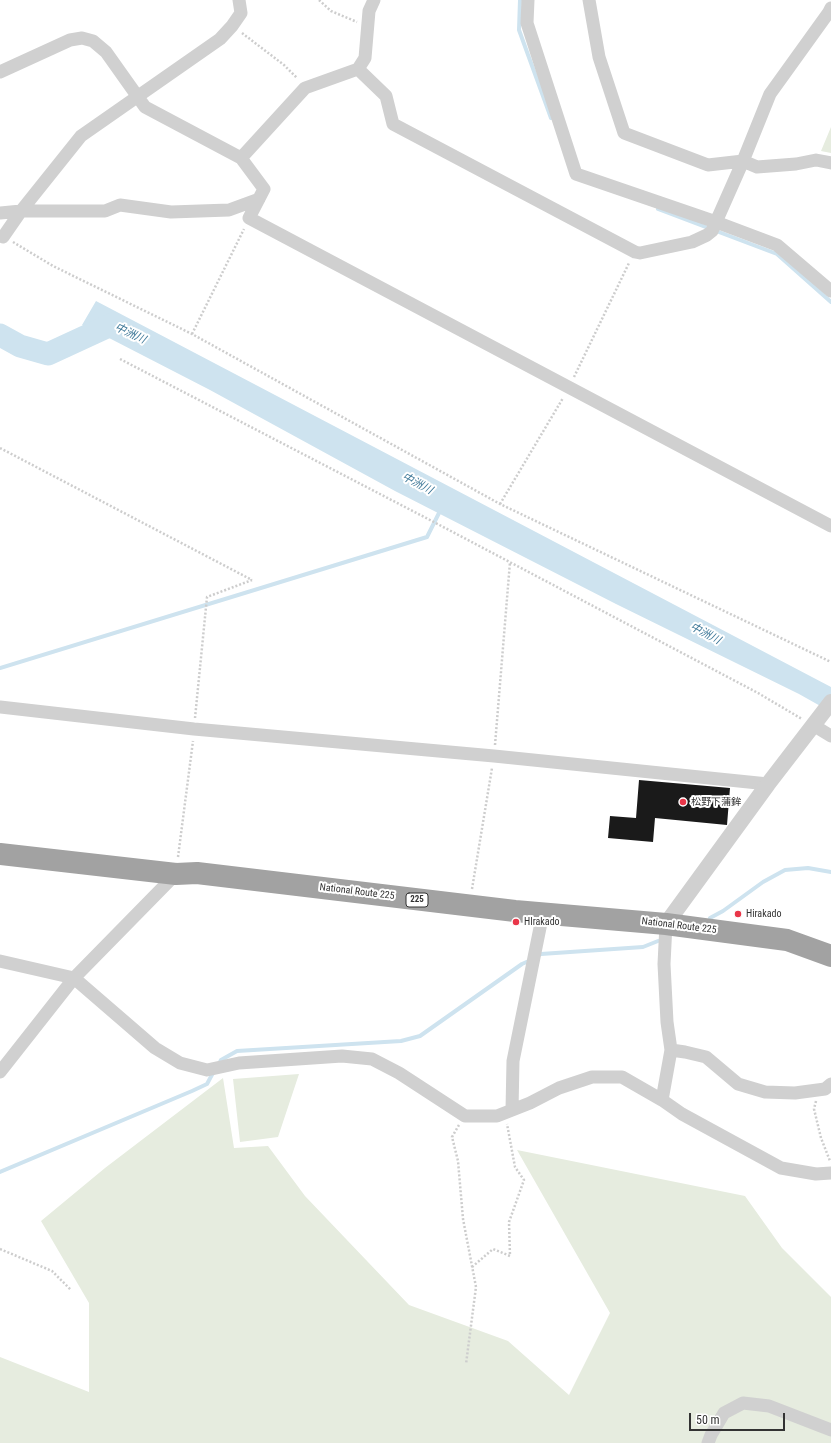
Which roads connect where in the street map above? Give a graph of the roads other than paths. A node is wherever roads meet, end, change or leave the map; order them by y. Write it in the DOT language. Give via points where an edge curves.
graph roads {
  1 [pos="239,0"];
  2 [pos="374,0"];
  3 [pos="528,0"];
  4 [pos="589,0"];
  5 [pos="831,8"];
  6 [pos="358,69"];
  7 [pos="0,72"];
  8 [pos="138,98"];
  9 [pos="241,158"];
  10 [pos="743,161"];
  11 [pos="831,163"];
  12 [pos="259,199"];
  13 [pos="21,210"];
  14 [pos="0,213"];
  15 [pos="714,226"];
  16 [pos="3,237"];
  17 [pos="831,291"];
  18 [pos="831,526"];
  19 [pos="831,702"];
  20 [pos="0,707"];
  21 [pos="815,722"];
  22 [pos="831,736"];
  23 [pos="768,784"];
  24 [pos="0,854"];
  25 [pos="176,874"];
  26 [pos="543,913"];
  27 [pos="666,924"];
  28 [pos="831,956"];
  29 [pos="0,961"];
  30 [pos="74,978"];
  31 [pos="671,1050"];
  32 [pos="0,1072"];
  33 [pos="825,1087"];
  34 [pos="662,1100"];
  35 [pos="512,1110"];
  36 [pos="831,1172"];
  37 [pos="831,1430"];
  38 [pos="708,1443"];
  1 -- 8 [label="street" via="241,12 220,39"];
  2 -- 6 [label="street" via="369,11 365,58"];
  3 -- 15 [label="street" via="527,23 576,174"];
  4 -- 10 [label="street" via="599,57 624,133 708,165"];
  5 -- 10 [label="street" via="770,94"];
  6 -- 9 [label="street" via="305,88"];
  6 -- 15 [label="street" via="386,96 392,124 635,252 692,242 707,235"];
  7 -- 8 [label="street" via="70,40 82,38 93,41 106,52"];
  8 -- 9 [label="street" via="145,107"];
  8 -- 13 [label="street" via="82,136"];
  9 -- 12 [label="street" via="264,189"];
  10 -- 11 [label="street" via="757,166 816,160"];
  10 -- 15 [label="street"];
  12 -- 13 [label="street" via="229,210 171,212 120,205 105,211"];
  12 -- 18 [label="street" via="249,218"];
  13 -- 14 [label="street"];
  13 -- 16 [label="street"];
  15 -- 17 [label="street" via="777,245"];
  19 -- 21 [label="street"];
  20 -- 23 [label="street" via="194,729"];
  21 -- 22 [label="street"];
  21 -- 23 [label="street"];
  23 -- 27 [label="street"];
  24 -- 25 [label="highway, National Route 225 / 225"];
  25 -- 26 [label="highway, National Route 225 / 225" via="197,873"];
  25 -- 30 [label="street"];
  26 -- 27 [label="highway, National Route 225 / 225"];
  26 -- 35 [label="street" via="513,1061"];
  27 -- 28 [label="highway, National Route 225 / 225" via="787,940"];
  27 -- 31 [label="street" via="664,964"];
  29 -- 30 [label="street"];
  30 -- 32 [label="street"];
  30 -- 35 [label="street" via="155,1048 180,1062 207,1070 239,1063 342,1056 372,1059 399,1073 465,1116 497,1116"];
  31 -- 33 [label="street" via="706,1057 738,1084 765,1092 795,1093"];
  31 -- 34 [label="street"];
  34 -- 35 [label="street" via="622,1076 592,1077 559,1088"];
  34 -- 36 [label="street" via="682,1114 781,1168 816,1174"];
  37 -- 38 [label="street" via="769,1406 742,1403 724,1413"];
}
